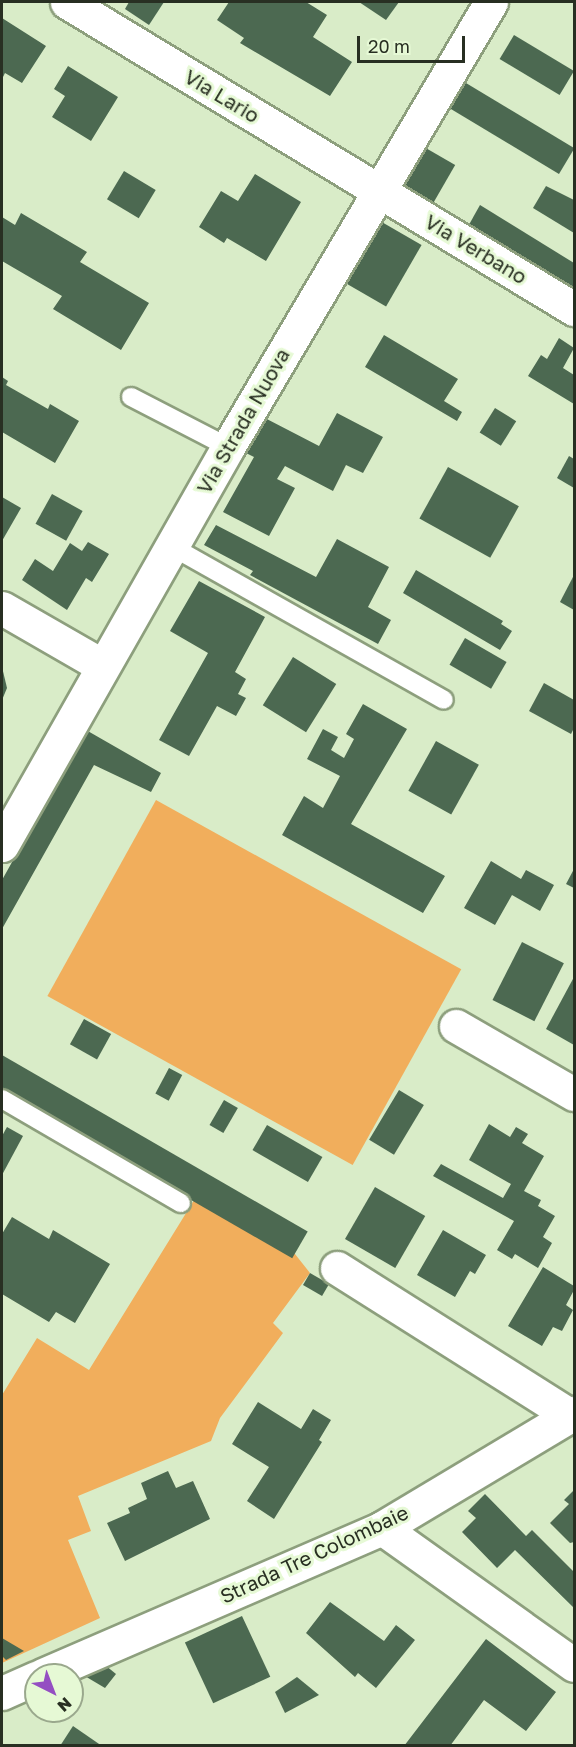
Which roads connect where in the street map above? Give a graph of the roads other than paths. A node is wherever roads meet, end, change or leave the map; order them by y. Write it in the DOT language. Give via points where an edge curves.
graph roads {
  1 [pos="67,2"];
  2 [pos="491,2"];
  3 [pos="377,190"];
  4 [pos="574,309"];
  5 [pos="131,397"];
  6 [pos="228,447"];
  7 [pos="171,546"];
  8 [pos="2,608"];
  9 [pos="103,666"];
  10 [pos="444,700"];
  11 [pos="2,845"];
  12 [pos="456,1026"];
  13 [pos="574,1094"];
  14 [pos="2,1099"];
  15 [pos="181,1203"];
  16 [pos="337,1268"];
  17 [pos="573,1414"];
  18 [pos="382,1528"];
  19 [pos="71,1663"];
  20 [pos="574,1665"];
  21 [pos="24,1683"];
  22 [pos="2,1693"];
  1 -- 3 [label="street, Via Lario"];
  2 -- 3 [label="street, Via Strada Nuova"];
  3 -- 4 [label="street, Via Verbano"];
  3 -- 6 [label="street, Via Strada Nuova"];
  5 -- 6 [label="lane"];
  6 -- 7 [label="street, Via Strada Nuova"];
  7 -- 9 [label="street, Via Strada Nuova"];
  7 -- 10 [label="lane"];
  8 -- 9 [label="street"];
  9 -- 11 [label="street, Via Strada Nuova"];
  12 -- 13 [label="street"];
  14 -- 15 [label="lane"];
  16 -- 17 [label="street"];
  17 -- 18 [label="street, Strada Tre Colombaie"];
  18 -- 19 [label="street, Strada Tre Colombaie"];
  18 -- 20 [label="street"];
  21 -- 22 [label="street"];
}
